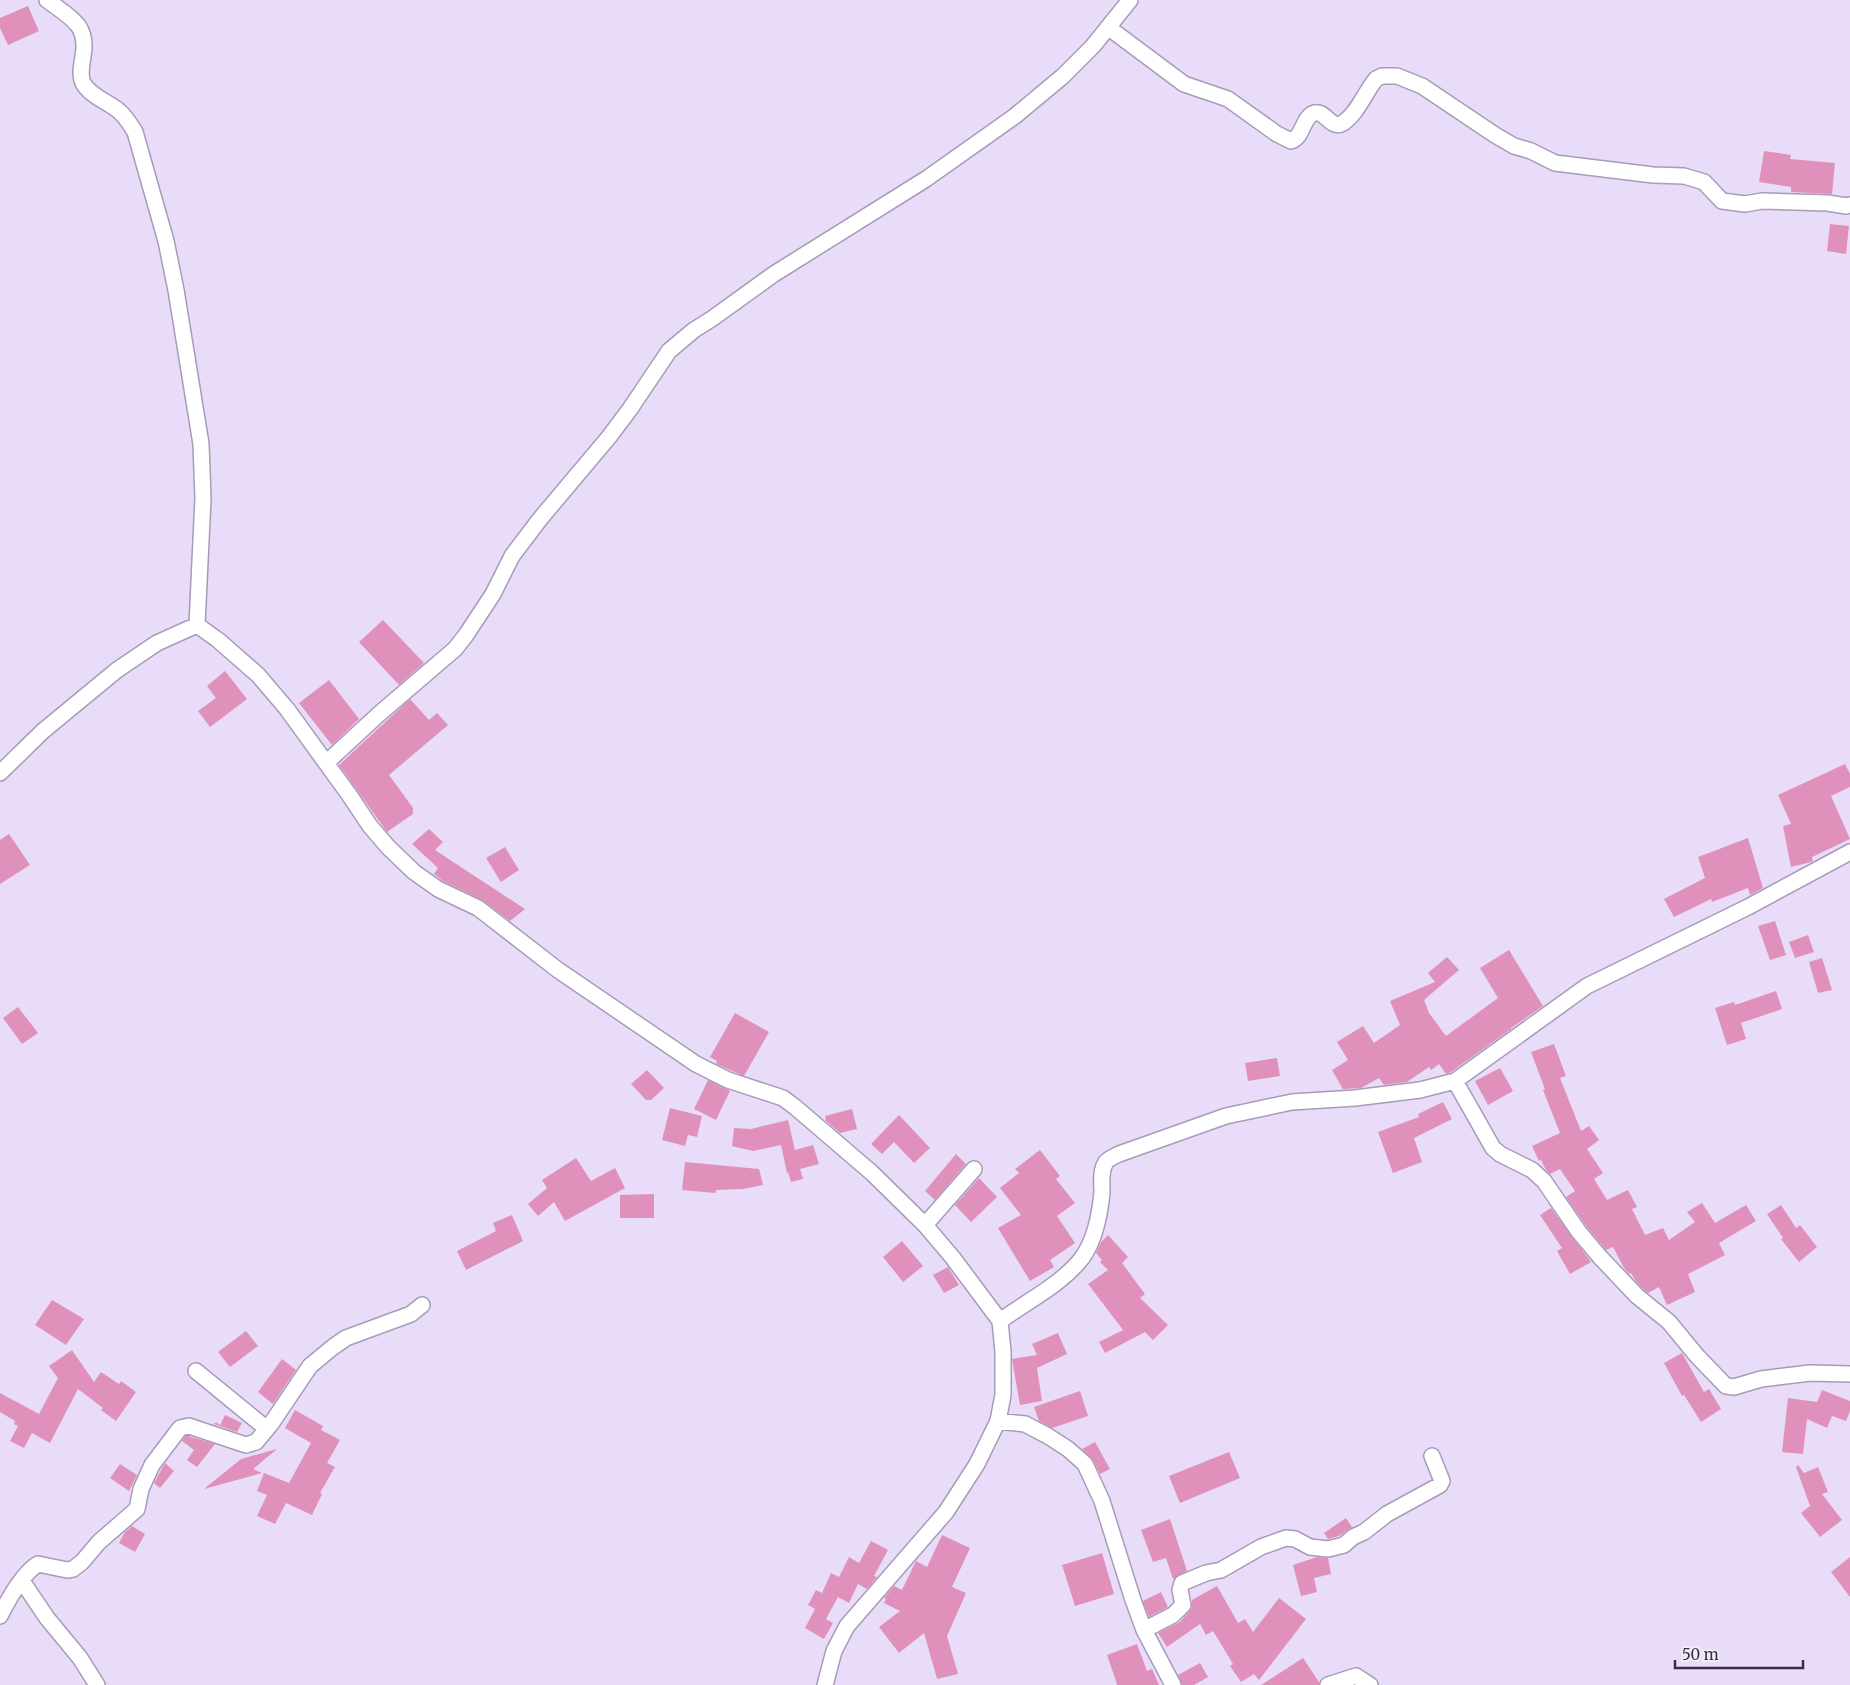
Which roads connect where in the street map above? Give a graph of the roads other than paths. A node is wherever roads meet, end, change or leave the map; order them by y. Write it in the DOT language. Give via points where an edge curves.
graph roads {
  1 [pos="48,0"];
  2 [pos="1130,0"];
  3 [pos="1109,28"];
  4 [pos="1850,205"];
  5 [pos="197,624"];
  6 [pos="326,763"];
  7 [pos="0,773"];
  8 [pos="1850,852"];
  9 [pos="1455,1080"];
  10 [pos="974,1169"];
  11 [pos="925,1225"];
  12 [pos="422,1305"];
  13 [pos="1000,1321"];
  14 [pos="196,1371"];
  15 [pos="1850,1374"];
  16 [pos="998,1421"];
  17 [pos="267,1429"];
  18 [pos="1432,1456"];
  19 [pos="22,1581"];
  20 [pos="0,1616"];
  21 [pos="1144,1630"];
  22 [pos="97,1685"];
  23 [pos="825,1685"];
  24 [pos="1173,1685"];
  25 [pos="1328,1685"];
  26 [pos="1370,1685"];
  1 -- 5 [label="street" via="80,26 84,39 83,83 91,93 118,110 135,132 166,241 202,444"];
  2 -- 3 [label="street"];
  3 -- 4 [label="street" via="1184,84 1228,99 1290,141 1298,136 1311,115 1320,113 1331,123 1342,123 1376,79 1397,76 1422,86 1495,136 1556,162 1684,176 1704,182 1722,201"];
  3 -- 6 [label="street" via="1063,76 981,141 774,274 675,345 608,437 512,556 477,620 460,642"];
  5 -- 6 [label="street" via="258,675"];
  5 -- 7 [label="street" via="156,643 117,670 43,731"];
  6 -- 11 [label="street" via="370,826 420,876 478,908 558,970 696,1064 728,1080 783,1098 872,1173"];
  8 -- 9 [label="street" via="1588,986"];
  9 -- 13 [label="street" via="1420,1090 1292,1102 1226,1116 1118,1154 1106,1162 1098,1218 1082,1258 1055,1283"];
  9 -- 15 [label="street" via="1494,1148 1532,1170 1544,1181 1600,1257 1637,1296 1669,1322 1726,1386 1810,1373"];
  10 -- 11 [label="street"];
  11 -- 13 [label="street"];
  12 -- 17 [label="street" via="411,1314 346,1338 310,1366"];
  13 -- 16 [label="street" via="1003,1395"];
  14 -- 17 [label="street"];
  16 -- 21 [label="street" via="1024,1424 1048,1436 1085,1464 1102,1501"];
  16 -- 23 [label="street" via="977,1464 946,1512 847,1626 834,1651"];
  17 -- 19 [label="street" via="256,1442 246,1445 189,1426 180,1428 152,1465 141,1489 137,1509 73,1569 38,1564"];
  18 -- 21 [label="street" via="1442,1481 1440,1485 1387,1514 1344,1545 1328,1549 1310,1547 1296,1539 1286,1538 1261,1547 1221,1570 1206,1572 1182,1583 1183,1605 1179,1611"];
  19 -- 20 [label="street"];
  19 -- 22 [label="street"];
  21 -- 24 [label="street"];
  25 -- 26 [label="street" via="1356,1676"];
}
